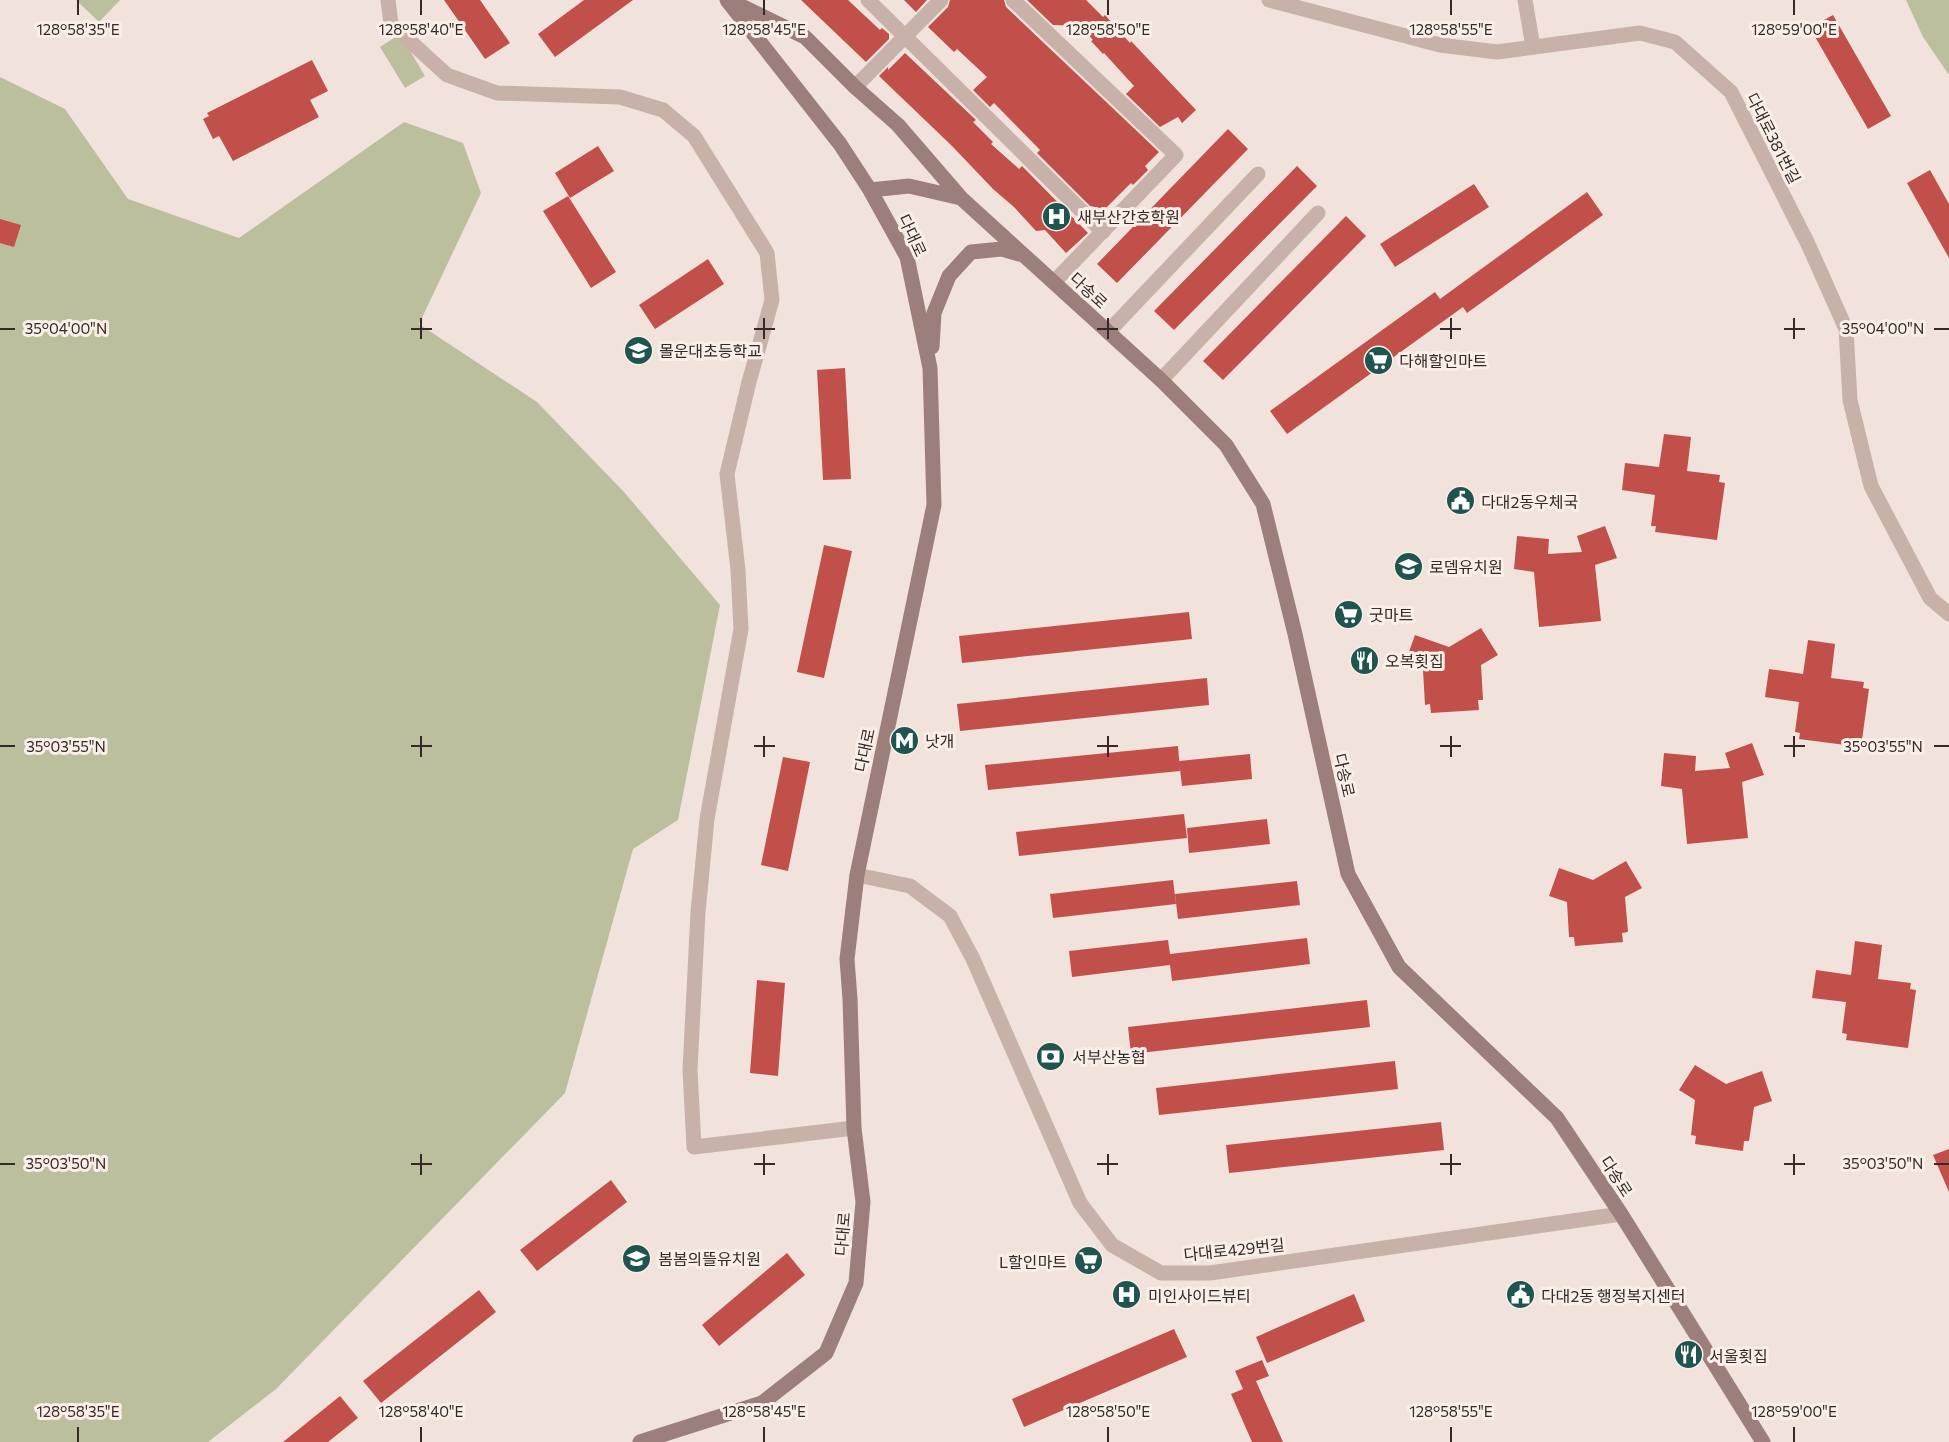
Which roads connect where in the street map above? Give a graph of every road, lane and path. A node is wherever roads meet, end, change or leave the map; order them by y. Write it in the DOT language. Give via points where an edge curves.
graph roads {
  1 [pos="388,0"];
  2 [pos="728,0"];
  3 [pos="867,0"];
  4 [pos="941,0"];
  5 [pos="1013,0"];
  6 [pos="1269,0"];
  7 [pos="1525,0"];
  8 [pos="905,36"];
  9 [pos="1533,47"];
  10 [pos="855,87"];
  11 [pos="1258,174"];
  12 [pos="870,190"];
  13 [pos="961,198"];
  14 [pos="1318,213"];
  15 [pos="1102,232"];
  16 [pos="1025,256"];
  17 [pos="1054,282"];
  18 [pos="1108,332"];
  19 [pos="930,368"];
  20 [pos="1161,380"];
  21 [pos="1949,614"];
  22 [pos="857,875"];
  23 [pos="854,1128"];
  24 [pos="1621,1214"];
  25 [pos="640,1442"];
  26 [pos="1763,1442"];
  1 -- 23 [label="street" via="391,24 447,75 497,93 620,97 663,110 694,136 767,253 772,300 727,474 741,629 707,819 698,912 690,1070 694,1147"];
  2 -- 10 [label="main road" via="806,37"];
  2 -- 12 [label="main road, 다대로" via="840,144"];
  3 -- 8 [label="street"];
  4 -- 8 [label="street"];
  5 -- 15 [label="street" via="1176,155"];
  6 -- 9 [label="street, 다대로381번길" via="1440,45 1497,52"];
  7 -- 9 [label="street"];
  8 -- 10 [label="street"];
  8 -- 15 [label="street"];
  9 -- 21 [label="street, 다대로381번길" via="1640,33 1675,42 1731,92 1846,329 1850,400 1871,486 1930,598"];
  10 -- 13 [label="main road" via="898,125"];
  11 -- 18 [label="street"];
  12 -- 13 [label="main road, 다송로" via="909,186"];
  12 -- 19 [label="main road, 다대로" via="907,257"];
  13 -- 16 [label="main road, 다송로"];
  14 -- 20 [label="street"];
  15 -- 17 [label="street"];
  16 -- 17 [label="main road, 다송로"];
  16 -- 19 [label="main road" via="1002,249 971,252 949,276 934,313"];
  17 -- 18 [label="main road, 다송로"];
  18 -- 20 [label="main road, 다송로"];
  19 -- 22 [label="main road, 다대로" via="934,505"];
  20 -- 24 [label="main road, 다송로" via="1226,445 1263,504 1348,874 1399,967 1557,1118"];
  22 -- 23 [label="main road, 다대로" via="847,959"];
  22 -- 24 [label="street, 다대로429번길" via="910,886 950,916 973,959 1080,1203 1112,1245 1161,1273 1210,1273"];
  23 -- 25 [label="main road, 다대로" via="862,1202 856,1283 826,1353 762,1403"];
  24 -- 26 [label="main road, 다송로"];
}
